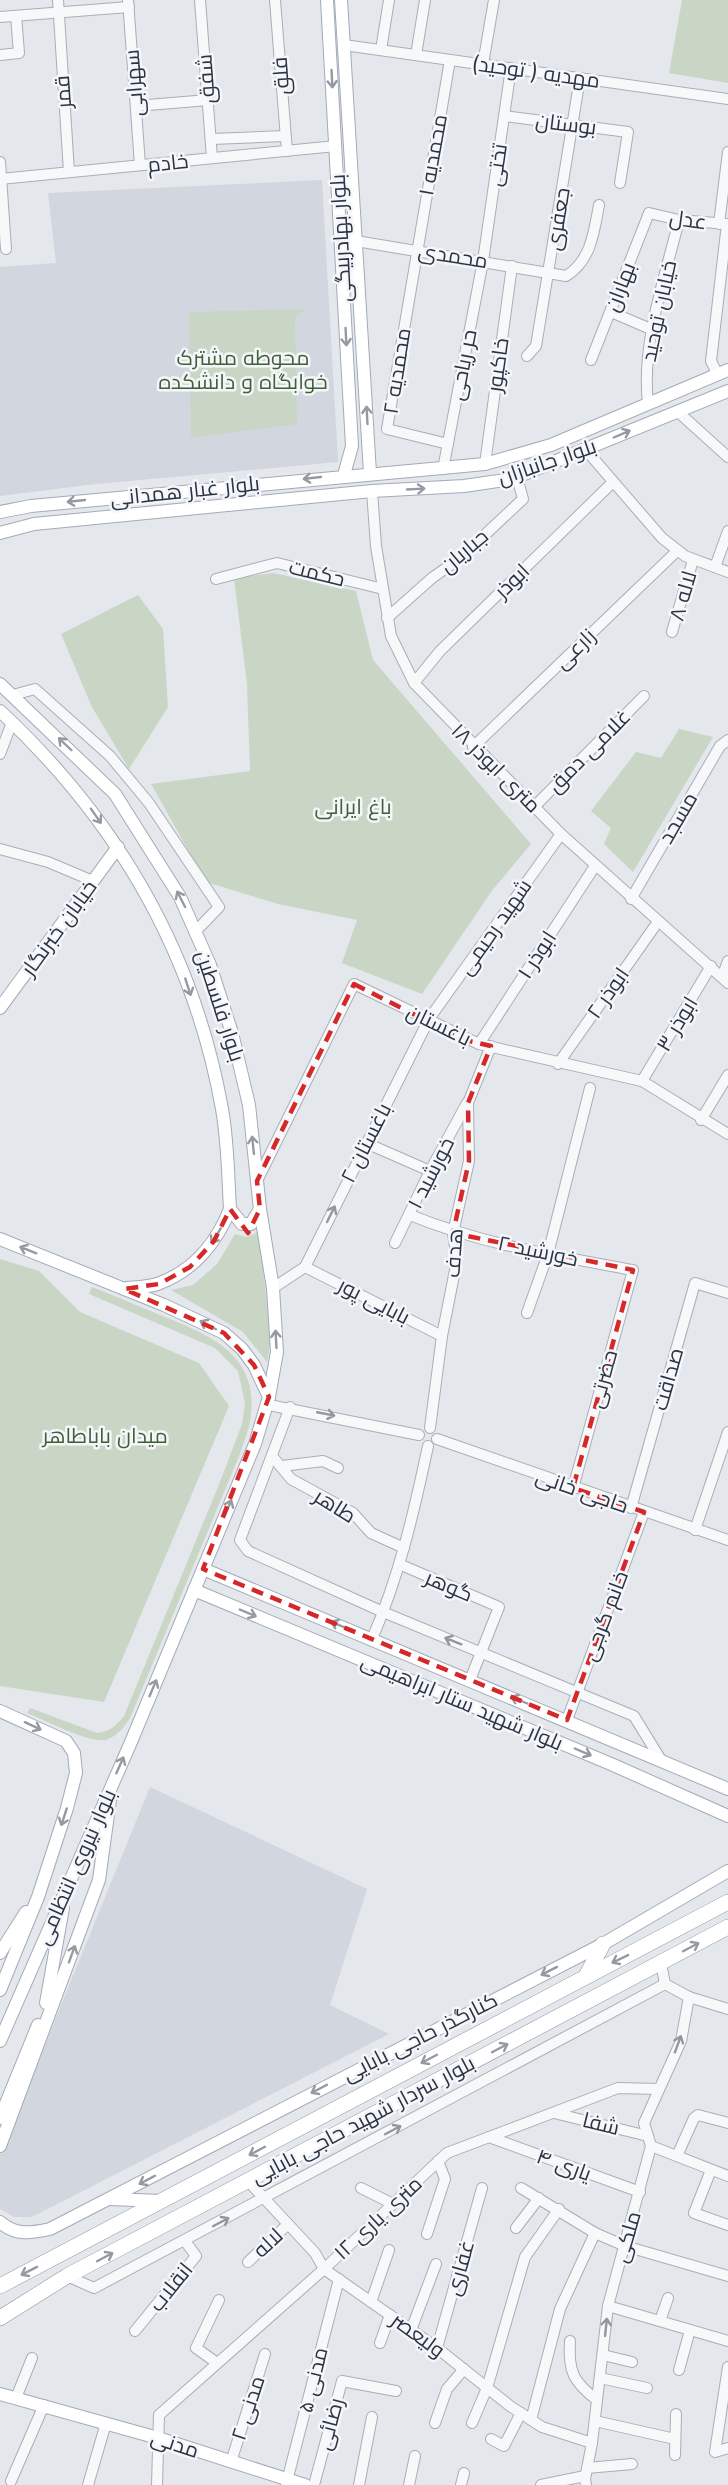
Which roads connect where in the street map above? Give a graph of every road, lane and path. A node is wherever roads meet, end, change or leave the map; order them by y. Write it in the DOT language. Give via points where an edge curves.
graph roads {
  1 [pos="58,0"];
  2 [pos="200,0"];
  3 [pos="275,0"];
  4 [pos="327,0"];
  5 [pos="341,0"];
  6 [pos="389,0"];
  7 [pos="425,0"];
  8 [pos="494,0"];
  9 [pos="128,4"];
  10 [pos="58,13"];
  11 [pos="16,16"];
  12 [pos="0,17"];
  13 [pos="344,45"];
  14 [pos="330,46"];
  15 [pos="381,50"];
  16 [pos="0,55"];
  17 [pos="416,55"];
  18 [pos="450,60"];
  19 [pos="483,64"];
  20 [pos="511,68"];
  21 [pos="580,78"];
  22 [pos="728,99"];
  23 [pos="208,100"];
  24 [pos="136,106"];
  25 [pos="504,117"];
  26 [pos="573,124"];
  27 [pos="285,136"];
  28 [pos="211,139"];
  29 [pos="336,146"];
  30 [pos="286,151"];
  31 [pos="728,152"];
  32 [pos="212,158"];
  33 [pos="0,162"];
  34 [pos="140,165"];
  35 [pos="69,172"];
  36 [pos="1,179"];
  37 [pos="620,183"];
  38 [pos="599,205"];
  39 [pos="649,213"];
  40 [pos="679,220"];
  41 [pos="725,224"];
  42 [pos="356,241"];
  43 [pos="6,249"];
  44 [pos="416,250"];
  45 [pos="483,261"];
  46 [pos="512,266"];
  47 [pos="549,272"];
  48 [pos="611,312"];
  49 [pos="653,330"];
  50 [pos="527,356"];
  51 [pos="591,360"];
  52 [pos="723,372"];
  53 [pos="728,391"];
  54 [pos="648,403"];
  55 [pos="677,411"];
  56 [pos="448,444"];
  57 [pos="586,450"];
  58 [pos="728,457"];
  59 [pos="485,464"];
  60 [pos="443,469"];
  61 [pos="370,473"];
  62 [pos="344,475"];
  63 [pos="517,477"];
  64 [pos="613,482"];
  65 [pos="372,491"];
  66 [pos="357,493"];
  67 [pos="0,512"];
  68 [pos="728,531"];
  69 [pos="0,533"];
  70 [pos="677,551"];
  71 [pos="693,560"];
  72 [pos="715,567"];
  73 [pos="728,572"];
  74 [pos="216,579"];
  75 [pos="383,589"];
  76 [pos="387,618"];
  77 [pos="672,632"];
  78 [pos="414,683"];
  79 [pos="0,684"];
  80 [pos="13,695"];
  81 [pos="644,696"];
  82 [pos="0,711"];
  83 [pos="12,722"];
  84 [pos="728,740"];
  85 [pos="473,747"];
  86 [pos="0,754"];
  87 [pos="534,807"];
  88 [pos="561,834"];
  89 [pos="118,847"];
  90 [pos="0,849"];
  91 [pos="595,866"];
  92 [pos="93,881"];
  93 [pos="631,899"];
  94 [pos="657,923"];
  95 [pos="195,932"];
  96 [pos="728,960"];
  97 [pos="711,966"];
  98 [pos="725,980"];
  99 [pos="0,1008"];
  100 [pos="429,1019"];
  101 [pos="479,1044"];
  102 [pos="491,1046"];
  103 [pos="558,1064"];
  104 [pos="728,1076"];
  105 [pos="642,1081"];
  106 [pos="590,1088"];
  107 [pos="468,1103"];
  108 [pos="701,1120"];
  109 [pos="728,1134"];
  110 [pos="366,1143"];
  111 [pos="430,1171"];
  112 [pos="257,1181"];
  113 [pos="230,1209"];
  114 [pos="260,1209"];
  115 [pos="410,1215"];
  116 [pos="453,1233"];
  117 [pos="0,1239"];
  118 [pos="395,1243"];
  119 [pos="548,1254"];
  120 [pos="305,1267"];
  121 [pos="633,1270"];
  122 [pos="273,1288"];
  123 [pos="124,1289"];
  124 [pos="728,1293"];
  125 [pos="527,1313"];
  126 [pos="442,1336"];
  127 [pos="269,1401"];
  128 [pos="290,1407"];
  129 [pos="430,1428"];
  130 [pos="728,1432"];
  131 [pos="419,1435"];
  132 [pos="432,1443"];
  133 [pos="272,1456"];
  134 [pos="282,1466"];
  135 [pos="338,1468"];
  136 [pos="573,1488"];
  137 [pos="631,1508"];
  138 [pos="644,1512"];
  139 [pos="695,1530"];
  140 [pos="727,1536"];
  141 [pos="404,1548"];
  142 [pos="399,1564"];
  143 [pos="203,1569"];
  144 [pos="238,1583"];
  145 [pos="194,1590"];
  146 [pos="226,1604"];
  147 [pos="384,1612"];
  148 [pos="372,1639"];
  149 [pos="480,1652"];
  150 [pos="470,1680"];
  151 [pos="576,1691"];
  152 [pos="0,1711"];
  153 [pos="567,1720"];
  154 [pos="661,1760"];
  155 [pos="112,1785"];
  156 [pos="728,1789"];
  157 [pos="728,1816"];
  158 [pos="728,1871"];
  159 [pos="65,1891"];
  160 [pos="38,1897"];
  161 [pos="728,1902"];
  162 [pos="728,1927"];
  163 [pos="603,1944"];
  164 [pos="0,1953"];
  165 [pos="661,1963"];
  166 [pos="586,1976"];
  167 [pos="665,1984"];
  168 [pos="0,1990"];
  169 [pos="689,1997"];
  170 [pos="728,2009"];
  171 [pos="0,2041"];
  172 [pos="659,2089"];
  173 [pos="554,2112"];
  174 [pos="0,2118"];
  175 [pos="728,2124"];
  176 [pos="489,2137"];
  177 [pos="650,2141"];
  178 [pos="0,2146"];
  179 [pos="677,2156"];
  180 [pos="438,2161"];
  181 [pos="711,2170"];
  182 [pos="728,2176"];
  183 [pos="248,2181"];
  184 [pos="194,2185"];
  185 [pos="361,2188"];
  186 [pos="482,2188"];
  187 [pos="521,2188"];
  188 [pos="640,2192"];
  189 [pos="539,2198"];
  190 [pos="109,2199"];
  191 [pos="265,2199"];
  192 [pos="163,2201"];
  193 [pos="393,2204"];
  194 [pos="203,2205"];
  195 [pos="559,2209"];
  196 [pos="0,2222"];
  197 [pos="288,2224"];
  198 [pos="728,2225"];
  199 [pos="516,2228"];
  200 [pos="595,2233"];
  201 [pos="427,2234"];
  202 [pos="185,2241"];
  203 [pos="625,2246"];
  204 [pos="389,2250"];
  205 [pos="248,2262"];
  206 [pos="436,2264"];
  207 [pos="324,2269"];
  208 [pos="67,2276"];
  209 [pos="728,2276"];
  210 [pos="339,2279"];
  211 [pos="0,2286"];
  212 [pos="668,2298"];
  213 [pos="219,2300"];
  214 [pos="371,2302"];
  215 [pos="608,2306"];
  216 [pos="390,2315"];
  217 [pos="0,2318"];
  218 [pos="660,2321"];
  219 [pos="411,2330"];
  220 [pos="690,2330"];
  221 [pos="135,2331"];
  222 [pos="570,2341"];
  223 [pos="728,2341"];
  224 [pos="380,2343"];
  225 [pos="437,2348"];
  226 [pos="265,2354"];
  227 [pos="603,2355"];
  228 [pos="32,2358"];
  229 [pos="632,2362"];
  230 [pos="218,2363"];
  231 [pos="728,2367"];
  232 [pos="464,2369"];
  233 [pos="679,2370"];
  234 [pos="600,2378"];
  235 [pos="487,2388"];
  236 [pos="647,2388"];
  237 [pos="396,2391"];
  238 [pos="0,2394"];
  239 [pos="16,2398"];
  240 [pos="597,2400"];
  241 [pos="44,2405"];
  242 [pos="521,2413"];
  243 [pos="675,2414"];
  244 [pos="372,2417"];
  245 [pos="531,2420"];
  246 [pos="595,2421"];
  247 [pos="106,2423"];
  248 [pos="435,2423"];
  249 [pos="472,2423"];
  250 [pos="158,2438"];
  251 [pos="491,2439"];
  252 [pos="675,2439"];
  253 [pos="592,2443"];
  254 [pos="728,2448"];
  255 [pos="675,2455"];
  256 [pos="414,2456"];
  257 [pos="231,2462"];
  258 [pos="632,2463"];
  259 [pos="464,2473"];
  260 [pos="586,2476"];
  261 [pos="11,2481"];
  262 [pos="286,2483"];
  263 [pos="88,2485"];
  264 [pos="157,2485"];
  265 [pos="305,2485"];
  266 [pos="314,2485"];
  267 [pos="359,2485"];
  268 [pos="409,2485"];
  269 [pos="461,2485"];
  270 [pos="541,2485"];
  1 -- 10 [label="street, قمر"];
  2 -- 23 [label="street, شفق"];
  3 -- 27 [label="street, فلق"];
  4 -- 14 [label="main road, بلوار بهادربیگی"];
  5 -- 13 [label="main road, بلوار بهادربیگی"];
  6 -- 15 [label="street"];
  7 -- 17 [label="street"];
  8 -- 19 [label="street"];
  9 -- 10 [label="street"];
  9 -- 24 [label="street, سهرابی"];
  10 -- 11 [label="street"];
  10 -- 35 [label="street, قمر"];
  11 -- 12 [label="street"];
  11 -- 16 [label="street" via="19,53"];
  13 -- 14 [label="main road"];
  13 -- 15 [label="street, مهدیه ( توحید)"];
  13 -- 42 [label="main road, بلوار بهادربیگی"];
  14 -- 29 [label="main road, بلوار بهادربیگی, one-way"];
  15 -- 17 [label="street, مهدیه ( توحید)"];
  17 -- 18 [label="street, مهدیه ( توحید)"];
  18 -- 19 [label="street, مهدیه ( توحید)"];
  18 -- 44 [label="street, محمدیه ۱"];
  19 -- 20 [label="street, مهدیه ( توحید)"];
  20 -- 21 [label="street, مهدیه ( توحید)"];
  20 -- 25 [label="street, تختی"];
  21 -- 22 [label="street, مهدیه ( توحید)"];
  21 -- 26 [label="street, جعفری"];
  23 -- 24 [label="street"];
  23 -- 28 [label="street, شفق"];
  24 -- 34 [label="street, سهرابی"];
  25 -- 26 [label="street, بوستان"];
  25 -- 45 [label="street, تختی"];
  26 -- 37 [label="street, بوستان" via="628,132"];
  26 -- 47 [label="street, جعفری"];
  27 -- 28 [label="street"];
  27 -- 30 [label="street, فلق"];
  28 -- 32 [label="street, شفق"];
  29 -- 30 [label="street, خادم"];
  29 -- 62 [label="main road, بلوار بهادربیگی, one-way" via="352,446"];
  30 -- 32 [label="street, خادم"];
  31 -- 41 [label="street"];
  32 -- 34 [label="street, خادم"];
  33 -- 36 [label="street"];
  34 -- 35 [label="street, خادم"];
  35 -- 36 [label="street, خادم"];
  36 -- 43 [label="street"];
  38 -- 47 [label="street, محمدی" via="589,249 578,268 566,276"];
  39 -- 40 [label="street, عدل"];
  39 -- 48 [label="street, بهاران"];
  40 -- 41 [label="street, عدل"];
  40 -- 49 [label="street, خیابان توحید"];
  41 -- 52 [label="street" via="711,361"];
  42 -- 44 [label="street, محمدی"];
  61 -- 42 [label="main road, بلوار بهادربیگی, one-way"];
  44 -- 45 [label="street, محمدی"];
  44 -- 56 [label="street, محمدیه ۲" via="387,429"];
  45 -- 46 [label="street, محمدی"];
  45 -- 56 [label="street, حر ریاحی"];
  46 -- 47 [label="street, محمدی"];
  46 -- 59 [label="street, خاکپور"];
  47 -- 50 [label="street, جعفری" via="536,346"];
  48 -- 49 [label="street"];
  48 -- 51 [label="street, بهاران"];
  49 -- 54 [label="street, خیابان توحید" via="645,380"];
  52 -- 54 [label="main road, بلوار جانبازان"];
  53 -- 55 [label="main road, بلوار جانبازان"];
  54 -- 59 [label="main road, بلوار جانبازان" via="550,445"];
  57 -- 55 [label="main road, بلوار جانبازان, one-way"];
  55 -- 58 [label="street"];
  56 -- 60 [label="street, حر ریاحی"];
  57 -- 63 [label="main road, بلوار جانبازان"];
  57 -- 64 [label="street"];
  59 -- 60 [label="main road, بلوار جانبازان"];
  60 -- 61 [label="main road, بلوار جانبازان"];
  61 -- 62 [label="main road, بلوار غبار همدانی"];
  62 -- 67 [label="main road, بلوار غبار همدانی, one-way"];
  65 -- 63 [label="main road, بلوار جانبازان, one-way" via="464,486"];
  63 -- 76 [label="street, جباریان" via="523,499 459,559"];
  64 -- 70 [label="street"];
  64 -- 78 [label="street, ابوذر" via="440,651"];
  65 -- 66 [label="main road, بلوار جانبازان"];
  65 -- 75 [label="street, ۱۸ متری ابوذر"];
  66 -- 69 [label="main road, بلوار غبار همدانی" via="34,524"];
  68 -- 72 [label="street"];
  70 -- 71 [label="street"];
  70 -- 85 [label="street, زارعی"];
  71 -- 72 [label="street"];
  71 -- 77 [label="street, لاله ۸"];
  72 -- 73 [label="street"];
  74 -- 75 [label="street, حکمت" via="277,563"];
  75 -- 76 [label="street, ۱۸ متری ابوذر"];
  76 -- 78 [label="street, ۱۸ متری ابوذر" via="391,636"];
  78 -- 85 [label="street, ۱۸ متری ابوذر"];
  79 -- 80 [label="main road, بلوار فلسطین"];
  95 -- 80 [label="main road, بلوار فلسطین, one-way" via="180,897 115,794"];
  80 -- 95 [label="street" via="35,689 110,756 149,803 219,907"];
  81 -- 87 [label="street, غلامی دمق"];
  82 -- 83 [label="main road, بلوار فلسطین"];
  83 -- 86 [label="street"];
  83 -- 89 [label="main road, بلوار فلسطین, one-way" via="65,776"];
  84 -- 93 [label="street, مسجد" via="720,746"];
  85 -- 87 [label="street, ۱۸ متری ابوذر"];
  87 -- 88 [label="street, ۱۸ متری ابوذر"];
  88 -- 91 [label="street, ۱۸ متری ابوذر"];
  88 -- 100 [label="street, شهید رحیمی"];
  89 -- 92 [label="main road, خیابان خبرنگار"];
  89 -- 113 [label="main road, بلوار فلسطین, one-way" via="156,910 206,1041 222,1110"];
  90 -- 92 [label="street" via="48,862"];
  91 -- 93 [label="street, ۱۸ متری ابوذر"];
  91 -- 101 [label="street, ابوذر ۱"];
  92 -- 99 [label="main road, خیابان خبرنگار"];
  93 -- 94 [label="street, ۱۸ متری ابوذر"];
  94 -- 97 [label="street, ۱۸ متری ابوذر"];
  94 -- 103 [label="street, ابوذر ۲"];
  112 -- 95 [label="main road, بلوار فلسطین, one-way" via="249,1105 232,1033"];
  96 -- 98 [label="street"];
  97 -- 98 [label="street, ۱۸ متری ابوذر"];
  97 -- 105 [label="street, ابوذر ۳"];
  100 -- 101 [label="street, باغستان"];
  100 -- 110 [label="street, باغستان ۲"];
  100 -- 112 [label="street, باغستان" via="354,984"];
  101 -- 102 [label="street, باغستان"];
  102 -- 103 [label="street, باغستان"];
  102 -- 107 [label="street, هدف"];
  103 -- 105 [label="street, باغستان"];
  104 -- 108 [label="street"];
  105 -- 108 [label="street, باغستان"];
  106 -- 119 [label="street"];
  107 -- 111 [label="street, خورشید ۱"];
  107 -- 116 [label="street, هدف" via="469,1161"];
  108 -- 109 [label="street, باغستان"];
  110 -- 111 [label="street"];
  120 -- 110 [label="street, باغستان ۲, one-way"];
  111 -- 115 [label="street, خورشید ۱"];
  112 -- 114 [label="main road, بلوار فلسطین"];
  113 -- 114 [label="main road" via="243,1224 251,1224"];
  113 -- 123 [label="main road, one-way" via="214,1241 190,1267 159,1284"];
  114 -- 122 [label="main road, بلوار فلسطین"];
  115 -- 116 [label="street, خورشید ۲"];
  115 -- 118 [label="street, خورشید ۱"];
  116 -- 119 [label="street, خورشید ۲"];
  116 -- 126 [label="street, هدف" via="457,1260"];
  123 -- 117 [label="main road, one-way"];
  119 -- 121 [label="street, خورشید ۲"];
  119 -- 125 [label="street"];
  120 -- 122 [label="street"];
  120 -- 126 [label="street, بابایی پور"];
  121 -- 136 [label="street, حضرتی"];
  127 -- 122 [label="main road, بلوار فلسطین, one-way" via="277,1352"];
  127 -- 123 [label="main road, one-way" via="254,1365 224,1333"];
  124 -- 137 [label="street, صداقت" via="695,1283"];
  126 -- 129 [label="street, هدف"];
  127 -- 128 [label="street"];
  143 -- 127 [label="main road, one-way"];
  128 -- 131 [label="street, one-way"];
  128 -- 133 [label="street"];
  129 -- 131 [label="street" via="421,1430"];
  129 -- 132 [label="street" via="434,1430"];
  130 -- 139 [label="street"];
  131 -- 132 [label="street" via="420,1443"];
  132 -- 136 [label="street, حاجی خانی"];
  132 -- 141 [label="street"];
  133 -- 134 [label="street, طاهر"];
  133 -- 147 [label="street" via="240,1540 248,1551"];
  134 -- 135 [label="street" via="323,1461"];
  134 -- 141 [label="street, طاهر" via="291,1479 352,1513 371,1533"];
  136 -- 137 [label="street, حاجی خانی"];
  137 -- 138 [label="street, حاجی خانی"];
  138 -- 139 [label="street, حاجی خانی"];
  138 -- 151 [label="street, خانم گرجی"];
  139 -- 140 [label="street, حاجی خانی"];
  141 -- 142 [label="street"];
  142 -- 147 [label="street"];
  142 -- 149 [label="street, گوهر" via="499,1607"];
  143 -- 144 [label="main road, بلوار شهید ستار ابراهیمی"];
  143 -- 145 [label="main road"];
  144 -- 146 [label="main road" via="225,1591"];
  148 -- 144 [label="main road, بلوار شهید ستار ابراهیمی, one-way"];
  145 -- 146 [label="main road, بلوار شهید ستار ابراهیمی"];
  155 -- 145 [label="main road, بلوار نیروی انتظامی, one-way"];
  146 -- 157 [label="main road, بلوار شهید ستار ابراهیمی, one-way"];
  147 -- 148 [label="street"];
  149 -- 147 [label="street, one-way"];
  148 -- 150 [label="main road, بلوار شهید ستار ابراهیمی"];
  149 -- 150 [label="street"];
  149 -- 151 [label="street"];
  153 -- 150 [label="main road, بلوار شهید ستار ابراهیمی, one-way"];
  151 -- 153 [label="street, خانم گرجی"];
  151 -- 154 [label="street" via="634,1716"];
  152 -- 160 [label="main road, بلوار نیروی انتظامی, one-way" via="66,1741 74,1753 76,1773"];
  153 -- 154 [label="main road, بلوار شهید ستار ابراهیمی"];
  154 -- 156 [label="main road, بلوار شهید ستار ابراهیمی"];
  155 -- 159 [label="main road, بلوار نیروی انتظامی"];
  178 -- 155 [label="main road, one-way" via="99,1880"];
  158 -- 163 [label="main road, کنارگذر حاجی بابایی"];
  159 -- 171 [label="main road, بلوار نیروی انتظامی"];
  159 -- 174 [label="main road" via="50,1994"];
  160 -- 164 [label="main road, بلوار نیروی انتظامی"];
  160 -- 168 [label="main road, بلوار نیروی انتظامی"];
  161 -- 166 [label="highway, بلوار سردار شهید حاجی بابایی, one-way"];
  165 -- 162 [label="highway, بلوار سردار شهید حاجی بابایی, one-way"];
  163 -- 166 [label="highway"];
  163 -- 190 [label="main road, کنارگذر حاجی بابایی, one-way" via="414,2038"];
  165 -- 167 [label="street"];
  183 -- 165 [label="highway, بلوار سردار شهید حاجی بابایی, one-way"];
  166 -- 184 [label="highway, بلوار سردار شهید حاجی بابایی, one-way"];
  167 -- 169 [label="street"];
  191 -- 167 [label="street, one-way"];
  169 -- 170 [label="street"];
  172 -- 169 [label="street, ملکی, one-way" via="681,2041"];
  172 -- 173 [label="street, ۱۲ متری یاری" via="618,2088"];
  172 -- 177 [label="street, ملکی" via="644,2124"];
  173 -- 176 [label="street, ۱۲ متری یاری"];
  173 -- 177 [label="street, شفا"];
  175 -- 179 [label="street" via="698,2115"];
  176 -- 180 [label="street, ۱۲ متری یاری" via="447,2153"];
  176 -- 188 [label="street, یاری ۴"];
  177 -- 179 [label="street, شفا"];
  177 -- 188 [label="street, ملکی"];
  179 -- 181 [label="street, شفا"];
  180 -- 193 [label="street, ۱۲ متری یاری"];
  180 -- 201 [label="street" via="445,2179"];
  181 -- 182 [label="street, شفا"];
  181 -- 198 [label="street" via="694,2212"];
  183 -- 191 [label="street, ولیعصر"];
  183 -- 194 [label="highway, بلوار سردار شهید حاجی بابایی"];
  184 -- 192 [label="highway, بلوار سردار شهید حاجی بابایی"];
  184 -- 194 [label="highway"];
  185 -- 193 [label="street"];
  186 -- 225 [label="street, غفاری"];
  187 -- 189 [label="street"];
  188 -- 203 [label="street, ملکی"];
  189 -- 195 [label="street"];
  189 -- 199 [label="street"];
  190 -- 192 [label="main road"];
  190 -- 196 [label="main road, کنارگذر حاجی بابایی" via="50,2229 28,2234 10,2230"];
  191 -- 197 [label="street, ولیعصر"];
  202 -- 191 [label="street, one-way"];
  192 -- 211 [label="highway, بلوار سردار شهید حاجی بابایی, one-way"];
  193 -- 207 [label="street, ۱۲ متری یاری"];
  208 -- 194 [label="highway, بلوار سردار شهید حاجی بابایی, one-way"];
  195 -- 200 [label="street"];
  195 -- 235 [label="street" via="525,2257"];
  197 -- 205 [label="street, لاله"];
  197 -- 207 [label="street, ولیعصر"];
  200 -- 203 [label="street"];
  200 -- 245 [label="street" via="560,2309"];
  202 -- 208 [label="street" via="94,2288"];
  202 -- 221 [label="street, انقلاب" via="195,2256"];
  203 -- 209 [label="street"];
  203 -- 215 [label="street, ملکی"];
  204 -- 214 [label="street"];
  206 -- 219 [label="street"];
  207 -- 210 [label="street, ولیعصر"];
  207 -- 230 [label="street, ۱۲ متری یاری"];
  208 -- 217 [label="highway, بلوار سردار شهید حاجی بابایی"];
  210 -- 214 [label="street, ولیعصر"];
  210 -- 262 [label="street, مدنی ۵"];
  212 -- 218 [label="street"];
  213 -- 230 [label="street" via="196,2348"];
  214 -- 216 [label="street, ولیعصر"];
  215 -- 218 [label="street"];
  227 -- 215 [label="street, ملکی, one-way"];
  216 -- 219 [label="street, ولیعصر"];
  216 -- 224 [label="street"];
  218 -- 220 [label="street"];
  219 -- 225 [label="street, ولیعصر"];
  220 -- 223 [label="street"];
  220 -- 233 [label="street"];
  222 -- 240 [label="street" via="572,2375"];
  225 -- 232 [label="street, ولیعصر"];
  226 -- 257 [label="street, مدنی ۲"];
  227 -- 229 [label="street"];
  227 -- 234 [label="street, ملکی"];
  228 -- 239 [label="street"];
  230 -- 250 [label="street, ۱۲ متری یاری" via="159,2415"];
  231 -- 254 [label="street" via="715,2452"];
  232 -- 235 [label="street, ولیعصر"];
  232 -- 248 [label="street" via="447,2389"];
  234 -- 236 [label="street"];
  234 -- 240 [label="street, ملکی"];
  235 -- 242 [label="street, ولیعصر"];
  235 -- 249 [label="street"];
  237 -- 266 [label="street, رضائی" via="342,2381"];
  238 -- 239 [label="main road, مدنی"];
  239 -- 241 [label="main road, مدنی"];
  240 -- 246 [label="street, ملکی"];
  241 -- 247 [label="main road, مدنی"];
  241 -- 261 [label="street"];
  242 -- 245 [label="street, ولیعصر"];
  242 -- 251 [label="street" via="504,2446"];
  243 -- 252 [label="street"];
  244 -- 267 [label="street"];
  245 -- 253 [label="street, ولیعصر"];
  246 -- 252 [label="street"];
  246 -- 253 [label="street, ملکی"];
  247 -- 250 [label="main road, مدنی"];
  247 -- 263 [label="street"];
  250 -- 257 [label="main road, مدنی"];
  250 -- 264 [label="street, ۱۲ متری یاری"];
  252 -- 255 [label="street"];
  253 -- 260 [label="street, ملکی"];
  256 -- 268 [label="street"];
  257 -- 262 [label="main road, مدنی"];
  258 -- 260 [label="street"];
  259 -- 269 [label="street"];
  260 -- 270 [label="street"];
  262 -- 265 [label="main road, مدنی"];
}
